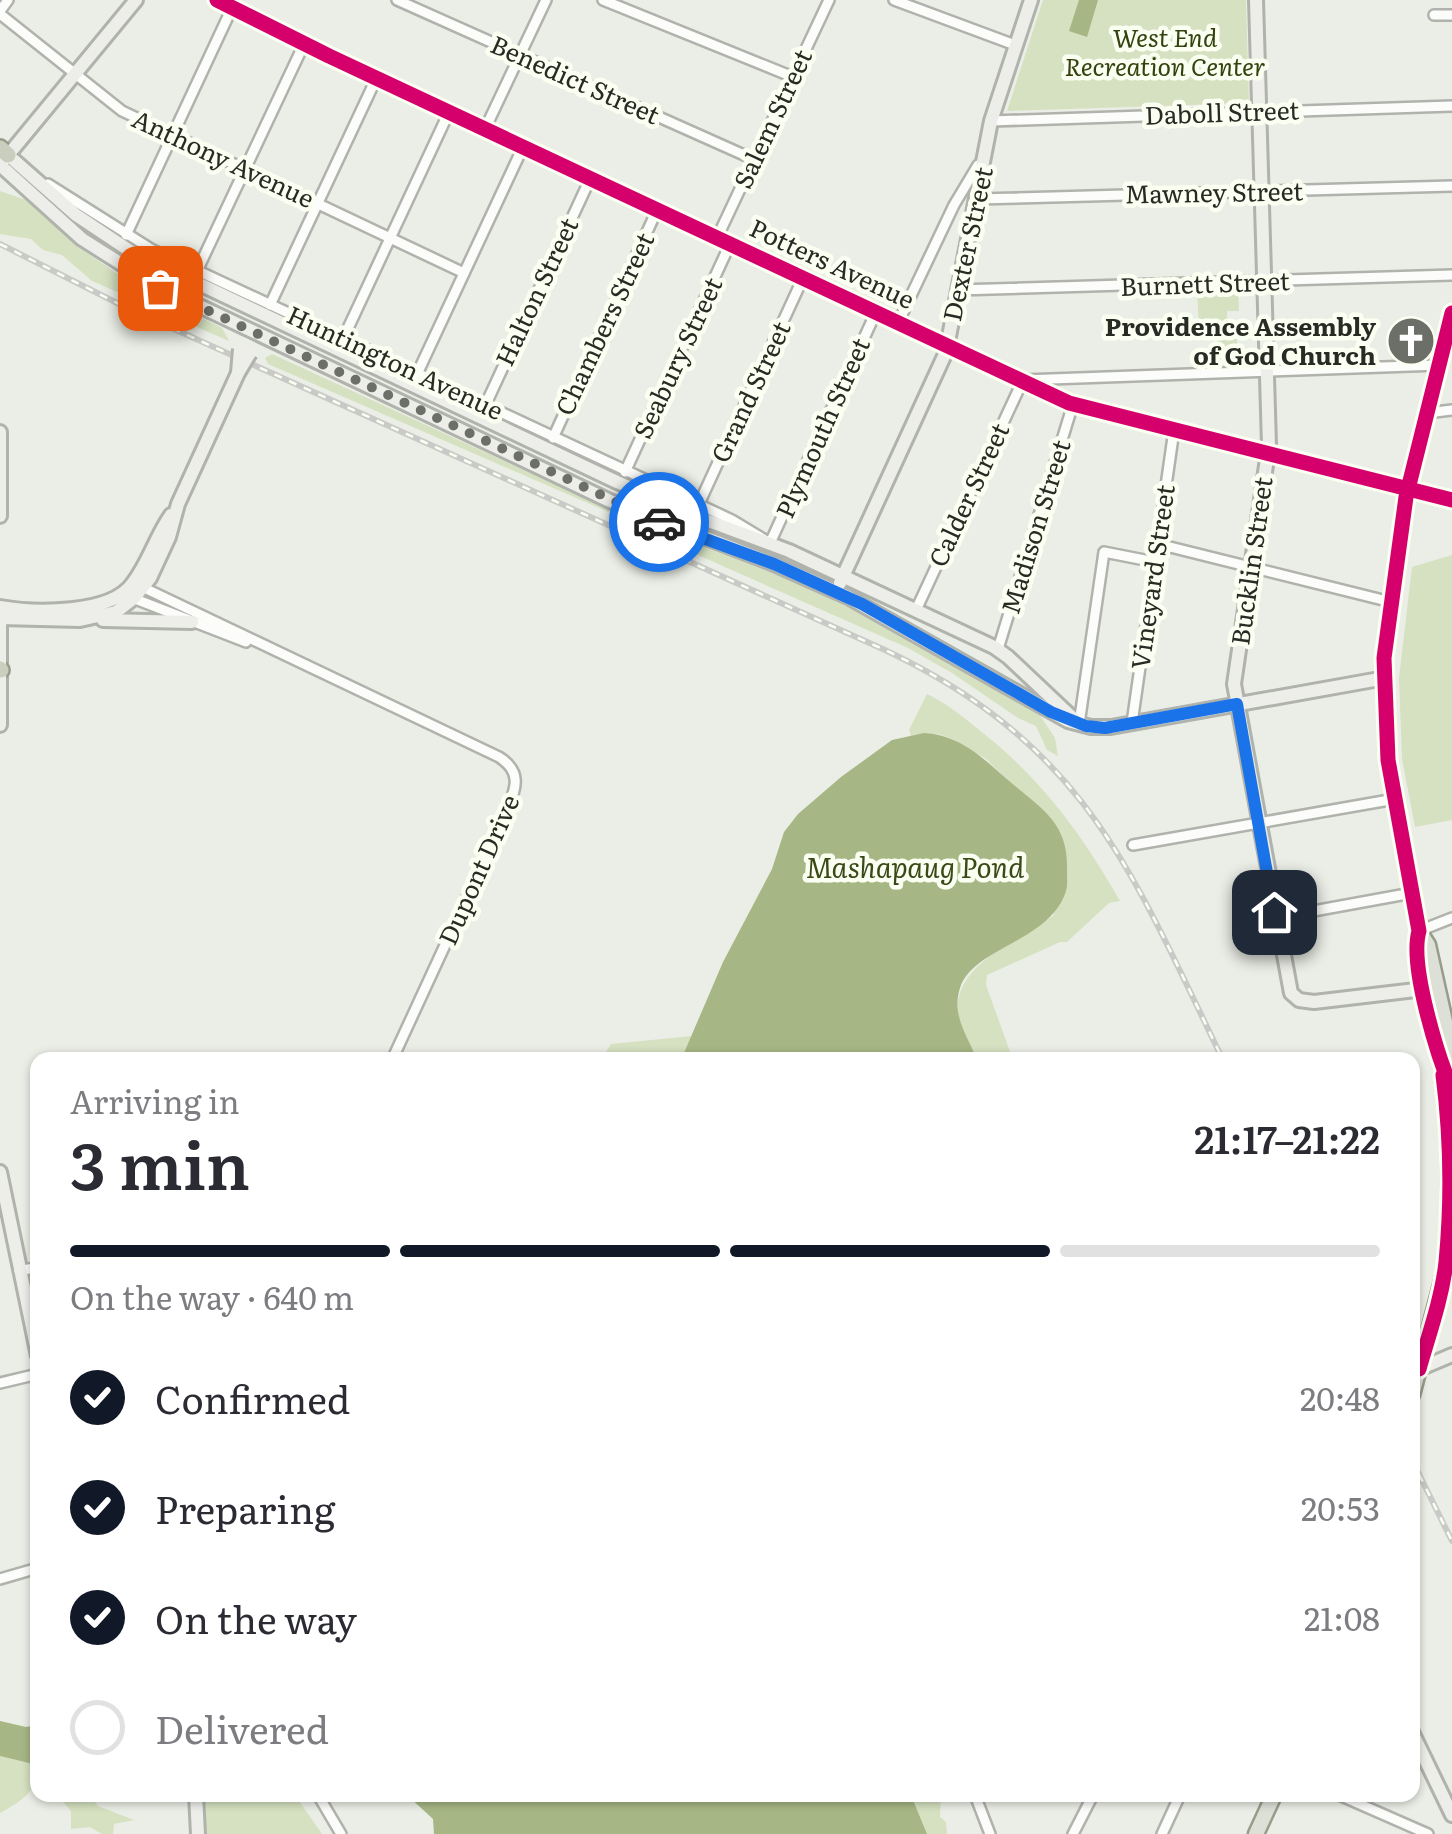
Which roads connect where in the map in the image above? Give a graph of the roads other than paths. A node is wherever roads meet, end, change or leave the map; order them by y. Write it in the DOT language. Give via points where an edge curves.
graph roads {
  1 [pos="8,0"];
  2 [pos="136,0"];
  3 [pos="217,0"];
  4 [pos="397,0"];
  5 [pos="546,0"];
  6 [pos="603,0"];
  7 [pos="829,0"];
  8 [pos="894,0"];
  9 [pos="1031,0"];
  10 [pos="1256,0"];
  11 [pos="232,8"];
  12 [pos="0,13"];
  13 [pos="1434,15"];
  14 [pos="1452,15"];
  15 [pos="304,44"];
  16 [pos="1016,46"];
  17 [pos="520,56"];
  18 [pos="76,74"];
  19 [pos="793,77"];
  20 [pos="376,78"];
  21 [pos="1452,106"];
  22 [pos="449,112"];
  23 [pos="1260,112"];
  24 [pos="991,121"];
  25 [pos="485,130"];
  26 [pos="172,135"];
  27 [pos="523,148"];
  28 [pos="988,148"];
  29 [pos="2,158"];
  30 [pos="754,159"];
  31 [pos="245,169"];
  32 [pos="26,170"];
  33 [pos="590,179"];
  34 [pos="0,184"];
  35 [pos="1452,186"];
  36 [pos="28,190"];
  37 [pos="1262,193"];
  38 [pos="977,199"];
  39 [pos="318,204"];
  40 [pos="657,210"];
  41 [pos="126,235"];
  42 [pos="390,238"];
  43 [pos="717,238"];
  44 [pos="730,244"];
  45 [pos="198,271"];
  46 [pos="464,273"];
  47 [pos="1452,276"];
  48 [pos="803,278"];
  49 [pos="1265,282"];
  50 [pos="958,290"];
  51 [pos="264,312"];
  52 [pos="876,312"];
  53 [pos="1452,313"];
  54 [pos="898,323"];
  55 [pos="254,332"];
  56 [pos="342,339"];
  57 [pos="947,346"];
  58 [pos="287,348"];
  59 [pos="245,351"];
  60 [pos="1446,365"];
  61 [pos="1268,370"];
  62 [pos="417,374"];
  63 [pos="1022,380"];
  64 [pos="1074,404"];
  65 [pos="484,406"];
  66 [pos="1450,412"];
  67 [pos="1428,413"];
  68 [pos="1174,430"];
  69 [pos="0,432"];
  70 [pos="553,438"];
  71 [pos="1268,454"];
  72 [pos="625,472"];
  73 [pos="1408,489"];
  74 [pos="1452,500"];
  75 [pos="698,506"];
  76 [pos="0,516"];
  77 [pos="770,544"];
  78 [pos="1158,544"];
  79 [pos="1156,562"];
  80 [pos="1251,567"];
  81 [pos="843,576"];
  82 [pos="133,590"];
  83 [pos="836,591"];
  84 [pos="1391,602"];
  85 [pos="0,607"];
  86 [pos="916,610"];
  87 [pos="77,614"];
  88 [pos="0,619"];
  89 [pos="192,622"];
  90 [pos="262,647"];
  91 [pos="998,649"];
  92 [pos="0,670"];
  93 [pos="1384,678"];
  94 [pos="1237,704"];
  95 [pos="1132,723"];
  96 [pos="1079,724"];
  97 [pos="0,725"];
  98 [pos="1394,799"];
  99 [pos="1258,823"];
  100 [pos="1134,845"];
  101 [pos="1412,893"];
  102 [pos="1275,918"];
  103 [pos="1452,918"];
  104 [pos="1419,932"];
  105 [pos="1424,989"];
  106 [pos="1443,1030"];
  107 [pos="396,1052"];
  108 [pos="1447,1059"];
  109 [pos="1452,1090"];
  110 [pos="0,1172"];
  111 [pos="1450,1236"];
  112 [pos="30,1269"];
  113 [pos="20,1271"];
  114 [pos="30,1318"];
  115 [pos="1452,1355"];
  116 [pos="1420,1365"];
  117 [pos="1420,1369"];
  118 [pos="30,1376"];
  119 [pos="0,1383"];
  120 [pos="30,1571"];
  121 [pos="0,1580"];
  122 [pos="1420,1749"];
  123 [pos="196,1802"];
  124 [pos="322,1802"];
  125 [pos="978,1802"];
  126 [pos="1089,1802"];
  127 [pos="1177,1802"];
  128 [pos="1271,1802"];
  129 [pos="1356,1802"];
  130 [pos="1452,1815"];
  131 [pos="198,1834"];
  132 [pos="341,1834"];
  133 [pos="990,1834"];
  134 [pos="1073,1834"];
  135 [pos="1162,1834"];
  136 [pos="1256,1834"];
  137 [pos="1428,1834"];
  1 -- 12 [label="street"];
  2 -- 18 [label="main road"];
  3 -- 11 [label="street, Potters Avenue"];
  4 -- 17 [label="street, Benedict Street"];
  5 -- 17 [label="street"];
  6 -- 19 [label="street"];
  7 -- 19 [label="street, Salem Street"];
  8 -- 16 [label="street"];
  9 -- 16 [label="main road, Dexter Street"];
  10 -- 23 [label="main road, Bucklin Street"];
  11 -- 15 [label="street, Potters Avenue"];
  11 -- 26 [label="street"];
  12 -- 18 [label="street, Anthony Avenue"];
  13 -- 14 [label="street"];
  15 -- 20 [label="street, Potters Avenue"];
  15 -- 31 [label="street"];
  16 -- 24 [label="main road, Dexter Street"];
  17 -- 25 [label="street"];
  17 -- 30 [label="street, Benedict Street"];
  18 -- 26 [label="street, Anthony Avenue" via="122,111"];
  18 -- 29 [label="main road"];
  19 -- 30 [label="street, Salem Street"];
  20 -- 22 [label="street, Potters Avenue"];
  20 -- 39 [label="street"];
  21 -- 23 [label="street, Daboll Street"];
  22 -- 25 [label="street, Potters Avenue"];
  22 -- 42 [label="street"];
  23 -- 24 [label="street, Daboll Street"];
  23 -- 37 [label="main road, Bucklin Street"];
  24 -- 28 [label="main road, Dexter Street"];
  25 -- 27 [label="street, Potters Avenue"];
  26 -- 31 [label="street, Anthony Avenue"];
  26 -- 41 [label="street"];
  27 -- 33 [label="street, Potters Avenue"];
  27 -- 46 [label="street"];
  28 -- 38 [label="main road, Dexter Street"];
  28 -- 54 [label="street"];
  29 -- 32 [label="main road, Huntington Avenue"];
  29 -- 36 [label="main road, Huntington Avenue"];
  30 -- 43 [label="street, Salem Street"];
  31 -- 39 [label="street, Anthony Avenue"];
  31 -- 45 [label="street"];
  32 -- 41 [label="street, Huntington Avenue"];
  32 -- 51 [label="main road, Huntington Avenue" via="110,240"];
  33 -- 40 [label="street, Potters Avenue"];
  33 -- 65 [label="street, Halton Street"];
  34 -- 36 [label="main road"];
  35 -- 37 [label="street, Mawney Street"];
  36 -- 55 [label="main road, Huntington Avenue" via="124,268"];
  37 -- 38 [label="street, Mawney Street"];
  37 -- 49 [label="main road, Bucklin Street"];
  38 -- 50 [label="main road, Dexter Street"];
  39 -- 42 [label="street, Anthony Avenue"];
  39 -- 51 [label="street"];
  40 -- 43 [label="street, Potters Avenue"];
  40 -- 70 [label="street, Chambers Street"];
  41 -- 45 [label="street, Huntington Avenue"];
  42 -- 46 [label="street, Anthony Avenue"];
  42 -- 56 [label="street"];
  43 -- 44 [label="street, Potters Avenue"];
  44 -- 48 [label="street, Potters Avenue"];
  44 -- 72 [label="street, Seabury Street"];
  45 -- 51 [label="street, Huntington Avenue"];
  46 -- 62 [label="street"];
  47 -- 49 [label="street, Burnett Street"];
  48 -- 52 [label="street, Potters Avenue"];
  48 -- 75 [label="street, Grand Street"];
  49 -- 50 [label="street, Burnett Street"];
  49 -- 61 [label="main road, Bucklin Street"];
  50 -- 57 [label="main road, Dexter Street"];
  51 -- 55 [label="main road"];
  51 -- 56 [label="street, Huntington Avenue"];
  51 -- 77 [label="main road, Huntington Avenue" via="617,482"];
  52 -- 54 [label="street, Potters Avenue"];
  52 -- 77 [label="street, Plymouth Street"];
  53 -- 60 [label="main road"];
  54 -- 57 [label="street, Potters Avenue"];
  55 -- 58 [label="main road, Huntington Avenue"];
  55 -- 59 [label="main road"];
  56 -- 62 [label="street, Huntington Avenue"];
  57 -- 63 [label="street, Potters Avenue"];
  57 -- 81 [label="main road, Dexter Street"];
  58 -- 59 [label="main road"];
  58 -- 83 [label="main road, Huntington Avenue" via="610,501"];
  59 -- 82 [label="main road, bridge"];
  60 -- 61 [label="street"];
  60 -- 67 [label="main road"];
  61 -- 63 [label="street"];
  61 -- 71 [label="main road, Bucklin Street"];
  62 -- 65 [label="street, Huntington Avenue"];
  63 -- 64 [label="street, Potters Avenue"];
  63 -- 86 [label="street, Calder Street"];
  64 -- 68 [label="street, Potters Avenue"];
  64 -- 91 [label="street, Madison Street"];
  65 -- 70 [label="street, Huntington Avenue"];
  66 -- 67 [label="street"];
  67 -- 73 [label="main road"];
  68 -- 71 [label="street, Potters Avenue"];
  68 -- 78 [label="street, Vineyard Street"];
  69 -- 76 [label="main road"];
  70 -- 72 [label="street, Huntington Avenue"];
  71 -- 73 [label="street, Potters Avenue"];
  71 -- 80 [label="main road, Bucklin Street"];
  72 -- 75 [label="street, Huntington Avenue"];
  73 -- 74 [label="street, Potters Avenue"];
  73 -- 84 [label="main road"];
  75 -- 77 [label="street, Huntington Avenue"];
  77 -- 81 [label="main road, Huntington Avenue"];
  78 -- 79 [label="street, Vineyard Street"];
  78 -- 80 [label="street"];
  79 -- 95 [label="street, Vineyard Street"];
  79 -- 96 [label="street" via="1104,552"];
  80 -- 84 [label="street"];
  80 -- 94 [label="main road, Bucklin Street" via="1234,680"];
  81 -- 83 [label="main road, Dexter Street"];
  81 -- 86 [label="main road, Huntington Avenue"];
  82 -- 87 [label="main road"];
  82 -- 89 [label="street, Dupont Drive"];
  82 -- 90 [label="street, Dupont Drive"];
  83 -- 96 [label="main road, Huntington Avenue"];
  84 -- 93 [label="main road"];
  85 -- 87 [label="main road"];
  86 -- 91 [label="main road, Huntington Avenue"];
  87 -- 88 [label="main road"];
  87 -- 89 [label="main road"];
  88 -- 92 [label="main road"];
  89 -- 90 [label="street, Dupont Drive"];
  90 -- 107 [label="street, Dupont Drive" via="500,757 516,777 506,813"];
  91 -- 96 [label="main road, Huntington Avenue"];
  92 -- 97 [label="main road"];
  93 -- 94 [label="main road"];
  93 -- 98 [label="main road"];
  94 -- 95 [label="main road"];
  94 -- 99 [label="main road, Bucklin Street"];
  95 -- 96 [label="main road"];
  98 -- 99 [label="street"];
  98 -- 101 [label="main road"];
  99 -- 100 [label="street"];
  99 -- 102 [label="main road, Bucklin Street"];
  101 -- 102 [label="street"];
  101 -- 104 [label="main road"];
  102 -- 105 [label="main road, Bucklin Street" via="1287,985 1303,1001"];
  103 -- 104 [label="street"];
  104 -- 105 [label="main road"];
  104 -- 106 [label="main road" via="1428,945"];
  105 -- 106 [label="main road"];
  106 -- 108 [label="main road"];
  108 -- 109 [label="main road"];
  108 -- 111 [label="main road"];
  110 -- 113 [label="main road"];
  111 -- 116 [label="main road"];
  112 -- 113 [label="street"];
  113 -- 114 [label="main road"];
  115 -- 117 [label="main road"];
  118 -- 119 [label="street"];
  120 -- 121 [label="street"];
  122 -- 130 [label="main road"];
  123 -- 131 [label="main road"];
  124 -- 132 [label="street"];
  125 -- 133 [label="street"];
  126 -- 134 [label="street"];
  127 -- 135 [label="street"];
  128 -- 136 [label="main road"];
  129 -- 137 [label="street"];
}
